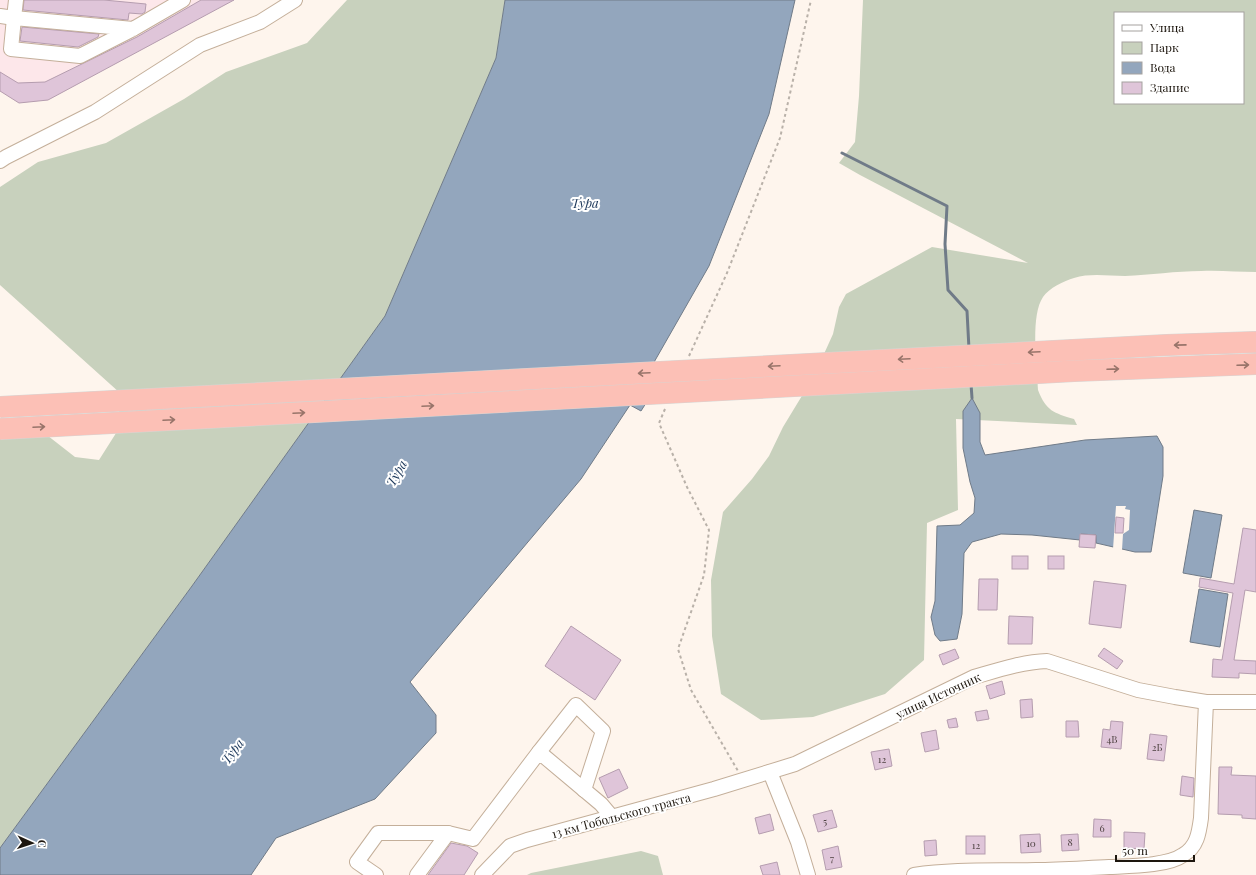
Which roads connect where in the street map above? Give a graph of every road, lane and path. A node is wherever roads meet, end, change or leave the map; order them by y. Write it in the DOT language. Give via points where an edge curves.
graph roads {
  1 [pos="16,0"];
  2 [pos="183,0"];
  3 [pos="295,0"];
  4 [pos="0,16"];
  5 [pos="14,18"];
  6 [pos="133,29"];
  7 [pos="5,48"];
  8 [pos="0,161"];
  9 [pos="1256,342"];
  10 [pos="1256,364"];
  11 [pos="0,407"];
  12 [pos="0,429"];
  13 [pos="1206,702"];
  14 [pos="1256,702"];
  15 [pos="539,752"];
  16 [pos="770,772"];
  17 [pos="584,790"];
  18 [pos="612,817"];
  19 [pos="448,833"];
  20 [pos="1045,873"];
  21 [pos="376,875"];
  22 [pos="417,875"];
  23 [pos="482,875"];
  24 [pos="808,875"];
  25 [pos="914,875"];
  1 -- 5 [label="street"];
  2 -- 6 [label="street"];
  3 -- 8 [label="street" via="260,22 200,45 94,112"];
  4 -- 5 [label="street"];
  5 -- 6 [label="street"];
  5 -- 7 [label="street"];
  6 -- 7 [label="street" via="80,56"];
  9 -- 11 [label="highway, one-way, bridge"];
  12 -- 10 [label="highway, one-way, bridge" via="1074,371"];
  13 -- 14 [label="street, улица Источник"];
  13 -- 16 [label="street, улица Источник" via="1138,690 1047,661 1032,662 974,677 795,764"];
  13 -- 20 [label="street" via="1201,818 1198,836 1192,848 1174,861"];
  15 -- 17 [label="street"];
  15 -- 17 [label="street" via="576,705 603,731"];
  15 -- 19 [label="street" via="473,839"];
  16 -- 18 [label="street, 13 км Тобольского тракта"];
  16 -- 24 [label="street" via="798,842"];
  17 -- 18 [label="street"];
  18 -- 23 [label="street, 13 км Тобольского тракта" via="510,846"];
  19 -- 21 [label="street" via="378,833 357,862"];
  19 -- 22 [label="street"];
  20 -- 25 [label="street" via="953,871"];
}
